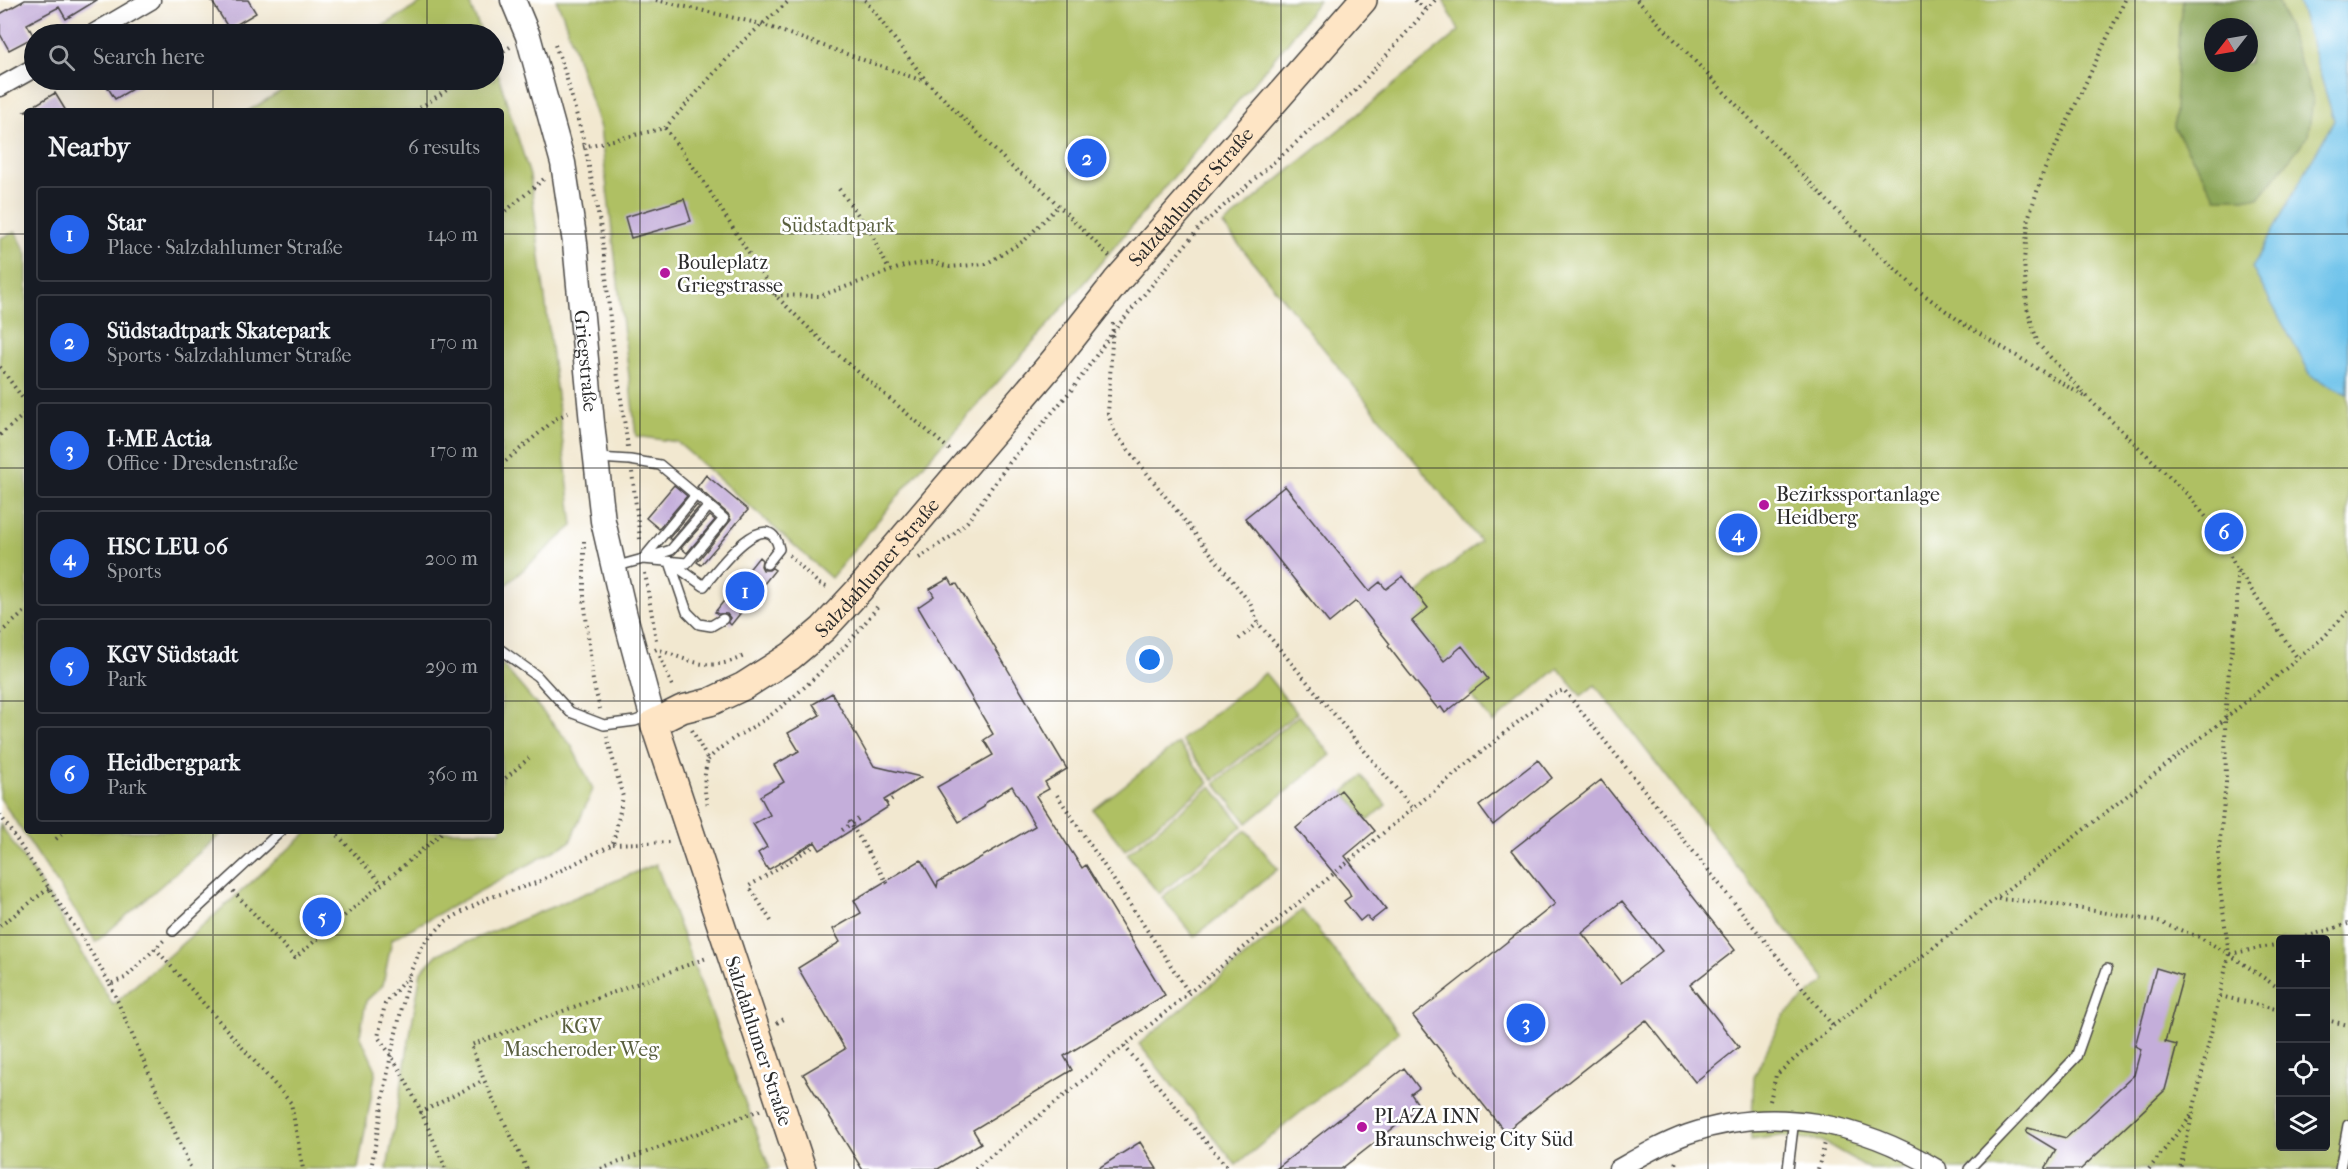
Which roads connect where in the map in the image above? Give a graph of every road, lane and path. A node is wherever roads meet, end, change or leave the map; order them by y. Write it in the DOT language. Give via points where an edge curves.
graph roads {
  1 [pos="151,0"];
  2 [pos="513,0"];
  3 [pos="656,0"];
  4 [pos="790,0"];
  5 [pos="865,0"];
  6 [pos="1363,0"];
  7 [pos="1415,0"];
  8 [pos="1435,0"];
  9 [pos="1637,0"];
  10 [pos="2125,0"];
  11 [pos="1426,10"];
  12 [pos="110,24"];
  13 [pos="761,24"];
  14 [pos="24,74"];
  15 [pos="927,82"];
  16 [pos="0,87"];
  17 [pos="447,90"];
  18 [pos="420,108"];
  19 [pos="665,128"];
  20 [pos="563,163"];
  21 [pos="838,189"];
  22 [pos="1058,206"];
  23 [pos="504,212"];
  24 [pos="889,270"];
  25 [pos="1116,282"];
  26 [pos="775,295"];
  27 [pos="1112,333"];
  28 [pos="0,367"];
  29 [pos="24,400"];
  30 [pos="2091,401"];
  31 [pos="574,410"];
  32 [pos="24,415"];
  33 [pos="0,435"];
  34 [pos="596,458"];
  35 [pos="504,462"];
  36 [pos="967,464"];
  37 [pos="696,495"];
  38 [pos="709,506"];
  39 [pos="585,536"];
  40 [pos="777,544"];
  41 [pos="643,558"];
  42 [pos="670,562"];
  43 [pos="915,562"];
  44 [pos="767,564"];
  45 [pos="614,567"];
  46 [pos="2237,568"];
  47 [pos="838,592"];
  48 [pos="881,602"];
  49 [pos="2348,611"];
  50 [pos="24,613"];
  51 [pos="723,619"];
  52 [pos="1258,623"];
  53 [pos="0,633"];
  54 [pos="1239,639"];
  55 [pos="504,652"];
  56 [pos="2298,659"];
  57 [pos="653,719"];
  58 [pos="2225,719"];
  59 [pos="604,725"];
  60 [pos="529,758"];
  61 [pos="708,760"];
  62 [pos="504,779"];
  63 [pos="1057,795"];
  64 [pos="895,797"];
  65 [pos="886,803"];
  66 [pos="1413,809"];
  67 [pos="0,815"];
  68 [pos="860,818"];
  69 [pos="850,822"];
  70 [pos="842,830"];
  71 [pos="62,834"];
  72 [pos="278,834"];
  73 [pos="337,834"];
  74 [pos="440,834"];
  75 [pos="56,839"];
  76 [pos="676,842"];
  77 [pos="613,844"];
  78 [pos="816,845"];
  79 [pos="225,882"];
  80 [pos="382,884"];
  81 [pos="889,886"];
  82 [pos="49,888"];
  83 [pos="1997,899"];
  84 [pos="771,921"];
  85 [pos="2348,924"];
  86 [pos="0,926"];
  87 [pos="173,931"];
  88 [pos="2309,935"];
  89 [pos="2276,945"];
  90 [pos="728,946"];
  91 [pos="155,948"];
  92 [pos="2229,954"];
  93 [pos="2107,969"];
  94 [pos="410,973"];
  95 [pos="110,984"];
  96 [pos="2279,989"];
  97 [pos="1189,993"];
  98 [pos="2220,996"];
  99 [pos="2276,1009"];
  100 [pos="2330,1021"];
  101 [pos="2348,1025"];
  102 [pos="1833,1026"];
  103 [pos="1124,1046"];
  104 [pos="391,1054"];
  105 [pos="484,1080"];
  106 [pos="779,1102"];
  107 [pos="420,1113"];
  108 [pos="2193,1113"];
  109 [pos="1766,1119"];
  110 [pos="1794,1119"];
  111 [pos="1830,1125"];
  112 [pos="2348,1125"];
  113 [pos="191,1169"];
  114 [pos="303,1169"];
  115 [pos="371,1169"];
  116 [pos="446,1169"];
  117 [pos="527,1169"];
  118 [pos="601,1169"];
  119 [pos="802,1169"];
  120 [pos="975,1169"];
  121 [pos="1229,1169"];
  122 [pos="1618,1169"];
  123 [pos="1788,1169"];
  124 [pos="1818,1169"];
  125 [pos="1937,1169"];
  126 [pos="1969,1169"];
  127 [pos="2149,1169"];
  128 [pos="2180,1169"];
  129 [pos="2340,1169"];
  1 -- 12 [label="street"];
  2 -- 20 [label="street, Griegstraße" via="528,36"];
  3 -- 13 [label="path"];
  4 -- 13 [label="path"];
  5 -- 15 [label="path"];
  6 -- 25 [label="main road, Salzdahlumer Straße"];
  7 -- 11 [label="path"];
  8 -- 11 [label="path"];
  9 -- 30 [label="path" via="1872,248 1919,291 1965,325"];
  10 -- 30 [label="path" via="2043,173 2029,216 2024,260 2027,308 2038,344"];
  11 -- 27 [label="path" via="1355,91 1202,225"];
  13 -- 15 [label="path"];
  13 -- 19 [label="path"];
  14 -- 16 [label="street"];
  15 -- 22 [label="path" via="1012,167"];
  17 -- 18 [label="path"];
  19 -- 20 [label="path" via="585,146"];
  19 -- 26 [label="path"];
  20 -- 23 [label="path"];
  20 -- 34 [label="street, Griegstraße" via="575,243"];
  21 -- 24 [label="path" via="870,231"];
  22 -- 24 [label="path" via="1025,240 986,264 950,267 932,262"];
  22 -- 25 [label="path" via="1110,258 1116,267"];
  24 -- 26 [label="path" via="820,296"];
  25 -- 27 [label="path"];
  25 -- 36 [label="main road, Salzdahlumer Straße"];
  26 -- 36 [label="path"];
  27 -- 43 [label="path" via="967,522"];
  27 -- 52 [label="path" via="1108,414 1115,433 1250,603"];
  28 -- 29 [label="path"];
  30 -- 46 [label="path" via="2189,496 2214,527"];
  31 -- 35 [label="path" via="557,418"];
  32 -- 33 [label="path"];
  34 -- 37 [label="lane" via="660,465"];
  34 -- 45 [label="street, Griegstraße" via="603,521"];
  36 -- 57 [label="main road, Salzdahlumer Straße" via="860,590 808,643 744,686 710,702"];
  37 -- 38 [label="lane"];
  37 -- 41 [label="lane"];
  38 -- 41 [label="lane" via="671,550"];
  38 -- 42 [label="lane" via="724,519 687,563"];
  39 -- 59 [label="path" via="584,598 593,681"];
  40 -- 42 [label="lane" via="771,535 757,533 745,540 704,585"];
  40 -- 44 [label="lane" via="778,549"];
  40 -- 47 [label="path" via="819,584"];
  41 -- 42 [label="lane"];
  41 -- 45 [label="lane"];
  42 -- 51 [label="lane" via="687,612 699,624 711,626"];
  45 -- 57 [label="street, Griegstraße"];
  46 -- 56 [label="path"];
  46 -- 58 [label="path" via="2238,615"];
  48 -- 61 [label="path" via="809,683 775,712 719,747"];
  49 -- 56 [label="path"];
  50 -- 53 [label="path"];
  52 -- 54 [label="path"];
  52 -- 66 [label="path"];
  55 -- 59 [label="lane" via="537,676 570,712"];
  56 -- 58 [label="path"];
  57 -- 59 [label="lane"];
  57 -- 90 [label="main road, Salzdahlumer Straße"];
  58 -- 83 [label="path"];
  58 -- 92 [label="path" via="2226,783 2219,882"];
  59 -- 77 [label="path" via="623,797"];
  60 -- 62 [label="path"];
  63 -- 97 [label="path"];
  64 -- 65 [label="path"];
  66 -- 97 [label="path"];
  66 -- 102 [label="path" via="1552,694 1564,690"];
  67 -- 82 [label="path"];
  68 -- 69 [label="path"];
  69 -- 70 [label="path"];
  69 -- 81 [label="path"];
  71 -- 75 [label="path"];
  72 -- 79 [label="lane"];
  73 -- 80 [label="path"];
  74 -- 80 [label="path"];
  76 -- 77 [label="path"];
  77 -- 94 [label="path" via="536,884 488,898 446,921 423,944"];
  78 -- 84 [label="path" via="749,886"];
  79 -- 80 [label="path" via="295,958"];
  79 -- 87 [label="lane"];
  82 -- 86 [label="path"];
  82 -- 95 [label="path"];
  83 -- 92 [label="path" via="2156,921 2199,937"];
  83 -- 102 [label="path"];
  85 -- 88 [label="path"];
  87 -- 91 [label="path"];
  89 -- 92 [label="path"];
  90 -- 105 [label="path" via="714,956 471,1045"];
  90 -- 106 [label="main road, Salzdahlumer Straße"];
  91 -- 95 [label="path" via="125,978"];
  91 -- 114 [label="path" via="291,1102"];
  92 -- 96 [label="path"];
  92 -- 98 [label="path"];
  93 -- 126 [label="lane" via="2076,1057"];
  94 -- 104 [label="path"];
  94 -- 104 [label="path" via="385,1004 378,1037"];
  95 -- 113 [label="path"];
  97 -- 103 [label="path"];
  98 -- 99 [label="path"];
  98 -- 108 [label="path"];
  100 -- 101 [label="path"];
  102 -- 109 [label="path" via="1776,1075"];
  103 -- 120 [label="path"];
  103 -- 121 [label="path"];
  104 -- 107 [label="path"];
  104 -- 115 [label="path"];
  105 -- 107 [label="path"];
  105 -- 117 [label="path"];
  106 -- 118 [label="path"];
  106 -- 119 [label="main road, Salzdahlumer Straße"];
  107 -- 116 [label="path"];
  108 -- 127 [label="path"];
  108 -- 128 [label="path"];
  109 -- 110 [label="street"];
  109 -- 122 [label="street" via="1686,1135"];
  110 -- 111 [label="street"];
  110 -- 123 [label="lane"];
  111 -- 124 [label="path"];
  111 -- 125 [label="street" via="1886,1142"];
  112 -- 129 [label="lane"];
}
